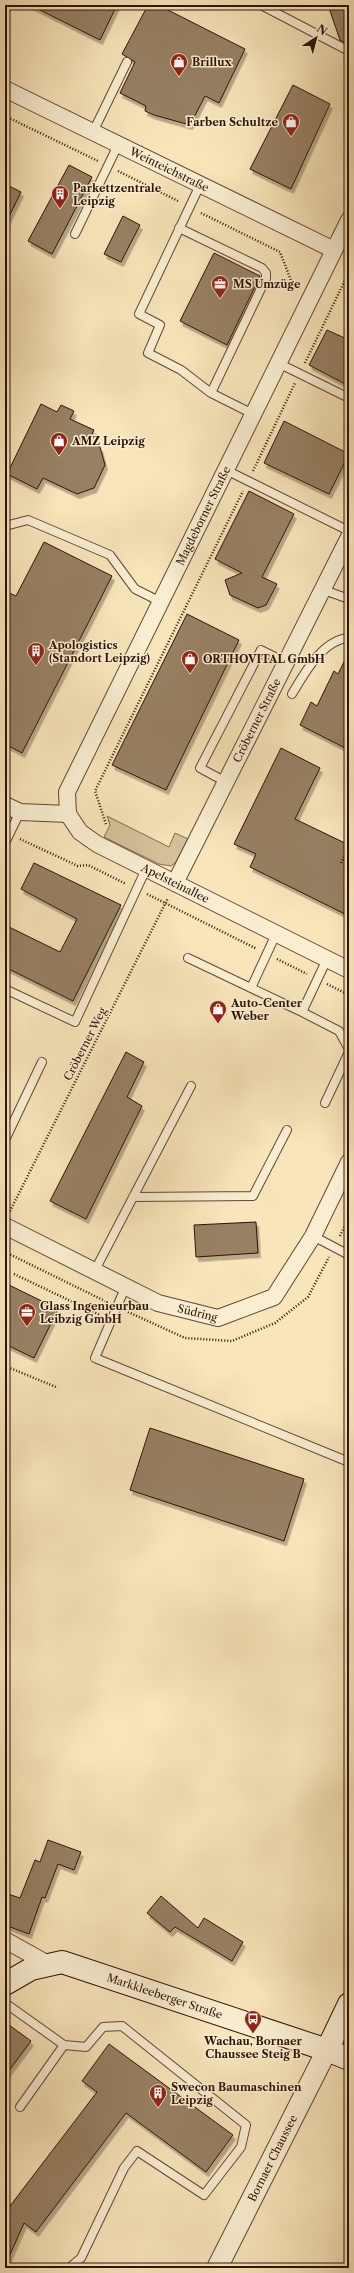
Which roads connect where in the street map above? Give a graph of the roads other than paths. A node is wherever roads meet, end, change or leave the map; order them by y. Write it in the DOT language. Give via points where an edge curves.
graph roads {
  1 [pos="261,5"];
  2 [pos="349,51"];
  3 [pos="126,62"];
  4 [pos="5,89"];
  5 [pos="92,132"];
  6 [pos="118,145"];
  7 [pos="200,185"];
  8 [pos="349,220"];
  9 [pos="180,228"];
  10 [pos="75,234"];
  11 [pos="334,250"];
  12 [pos="278,363"];
  13 [pos="211,393"];
  14 [pos="349,398"];
  15 [pos="253,414"];
  16 [pos="226,470"];
  17 [pos="5,526"];
  18 [pos="349,531"];
  19 [pos="349,537"];
  20 [pos="321,590"];
  21 [pos="349,599"];
  22 [pos="161,602"];
  23 [pos="349,638"];
  24 [pos="285,662"];
  25 [pos="292,694"];
  26 [pos="226,782"];
  27 [pos="5,804"];
  28 [pos="20,812"];
  29 [pos="68,814"];
  30 [pos="5,843"];
  31 [pos="146,869"];
  32 [pos="175,883"];
  33 [pos="276,934"];
  34 [pos="188,958"];
  35 [pos="327,959"];
  36 [pos="349,970"];
  37 [pos="251,988"];
  38 [pos="5,989"];
  39 [pos="302,1012"];
  40 [pos="349,1049"];
  41 [pos="349,1052"];
  42 [pos="42,1062"];
  43 [pos="191,1086"];
  44 [pos="325,1103"];
  45 [pos="287,1130"];
  46 [pos="5,1140"];
  47 [pos="349,1162"];
  48 [pos="133,1198"];
  49 [pos="7,1219"];
  50 [pos="313,1236"];
  51 [pos="349,1255"];
  52 [pos="94,1272"];
  53 [pos="125,1288"];
  54 [pos="349,1462"];
  55 [pos="5,1940"];
  56 [pos="48,1964"];
  57 [pos="5,1984"];
  58 [pos="5,2003"];
  59 [pos="349,2004"];
  60 [pos="64,2046"];
  61 [pos="327,2050"];
  62 [pos="349,2059"];
  63 [pos="20,2107"];
  64 [pos="68,2268"];
  65 [pos="217,2268"];
  1 -- 2 [label="lane"];
  3 -- 5 [label="lane"];
  4 -- 5 [label="street, Weinteichstraße"];
  5 -- 6 [label="street, Weinteichstraße"];
  6 -- 7 [label="street, Weinteichstraße"];
  6 -- 10 [label="lane"];
  7 -- 9 [label="lane"];
  7 -- 11 [label="street, Weinteichstraße"];
  8 -- 11 [label="street, Magdeborner Straße"];
  9 -- 13 [label="lane" via="140,314 160,325 148,353 181,370"];
  9 -- 13 [label="lane" via="262,268 266,273 266,278"];
  11 -- 12 [label="street, Magdeborner Straße"];
  12 -- 14 [label="lane"];
  12 -- 15 [label="street, Magdeborner Straße"];
  13 -- 15 [label="lane"];
  15 -- 16 [label="street, Magdeborner Straße"];
  16 -- 18 [label="lane"];
  16 -- 22 [label="street, Magdeborner Straße"];
  17 -- 22 [label="lane" via="28,520 110,555 134,589"];
  19 -- 20 [label="street, Cröberner Straße"];
  20 -- 21 [label="lane"];
  20 -- 24 [label="street, Cröberner Straße"];
  22 -- 29 [label="street, Magdeborner Straße" via="67,792"];
  23 -- 25 [label="lane" via="341,638 317,656"];
  24 -- 26 [label="street, Cröberner Straße"];
  24 -- 26 [label="lane" via="261,650 200,768"];
  26 -- 32 [label="street, Cröberner Straße"];
  27 -- 28 [label="street"];
  28 -- 29 [label="street"];
  28 -- 30 [label="lane"];
  29 -- 31 [label="street, Apelsteinallee" via="80,832 97,844"];
  31 -- 32 [label="street, Apelsteinallee"];
  31 -- 38 [label="lane" via="74,1022"];
  32 -- 33 [label="street, Apelsteinallee"];
  33 -- 35 [label="street, Apelsteinallee"];
  33 -- 37 [label="lane"];
  34 -- 37 [label="lane"];
  35 -- 36 [label="street, Apelsteinallee"];
  35 -- 39 [label="lane"];
  37 -- 39 [label="lane"];
  39 -- 40 [label="lane" via="339,1032"];
  41 -- 44 [label="lane"];
  42 -- 46 [label="lane"];
  43 -- 48 [label="lane"];
  45 -- 48 [label="lane" via="253,1196"];
  47 -- 50 [label="street, Südring"];
  48 -- 52 [label="lane"];
  49 -- 52 [label="street, Südring"];
  50 -- 51 [label="lane"];
  50 -- 53 [label="street, Südring" via="274,1297 218,1318 158,1303"];
  52 -- 53 [label="street, Südring"];
  53 -- 54 [label="lane" via="94,1358"];
  55 -- 56 [label="street"];
  56 -- 57 [label="main road, Markkleeberger Straße" via="31,1969"];
  56 -- 61 [label="main road, Markkleeberger Straße" via="62,1962 78,1966"];
  58 -- 60 [label="lane"];
  59 -- 61 [label="main road, Bornaer Chaussee"];
  60 -- 63 [label="lane"];
  60 -- 64 [label="lane" via="86,2047 102,2027 122,2026 246,2125 241,2147 204,2195 137,2151 124,2168 81,2258"];
  61 -- 62 [label="main road, Markkleeberger Straße"];
  61 -- 65 [label="street, Bornaer Chaussee"];
}
